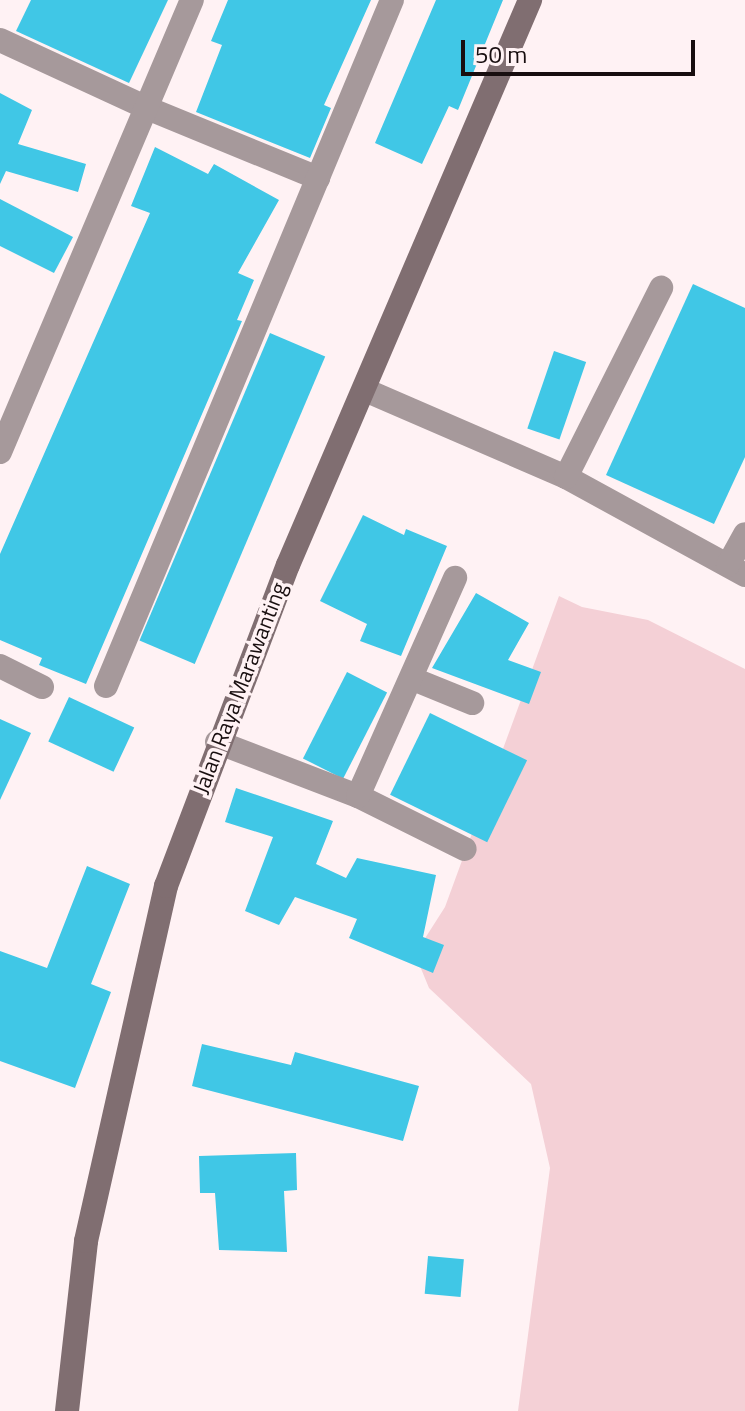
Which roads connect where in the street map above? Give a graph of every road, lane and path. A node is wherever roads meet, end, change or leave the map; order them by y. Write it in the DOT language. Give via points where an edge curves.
graph roads {
  1 [pos="192,0"];
  2 [pos="392,0"];
  3 [pos="530,0"];
  4 [pos="0,40"];
  5 [pos="147,108"];
  6 [pos="318,178"];
  7 [pos="661,288"];
  8 [pos="365,390"];
  9 [pos="0,452"];
  10 [pos="566,477"];
  11 [pos="745,534"];
  12 [pos="736,570"];
  13 [pos="455,578"];
  14 [pos="0,666"];
  15 [pos="413,679"];
  16 [pos="106,686"];
  17 [pos="42,687"];
  18 [pos="472,703"];
  19 [pos="217,742"];
  20 [pos="358,796"];
  21 [pos="465,849"];
  22 [pos="67,1411"];
  1 -- 5 [label="street"];
  2 -- 6 [label="street"];
  3 -- 8 [label="street, Jalan Raya Marawanting"];
  4 -- 5 [label="street"];
  5 -- 6 [label="street"];
  5 -- 9 [label="street"];
  6 -- 16 [label="street"];
  7 -- 10 [label="street"];
  8 -- 10 [label="street"];
  8 -- 19 [label="street, Jalan Raya Marawanting"];
  10 -- 12 [label="street"];
  11 -- 12 [label="street"];
  13 -- 15 [label="street"];
  14 -- 17 [label="street"];
  15 -- 18 [label="street"];
  15 -- 20 [label="street"];
  19 -- 20 [label="street"];
  19 -- 22 [label="street, Jalan Raya Marawanting" via="156,920 86,1241"];
  20 -- 21 [label="street"];
}
